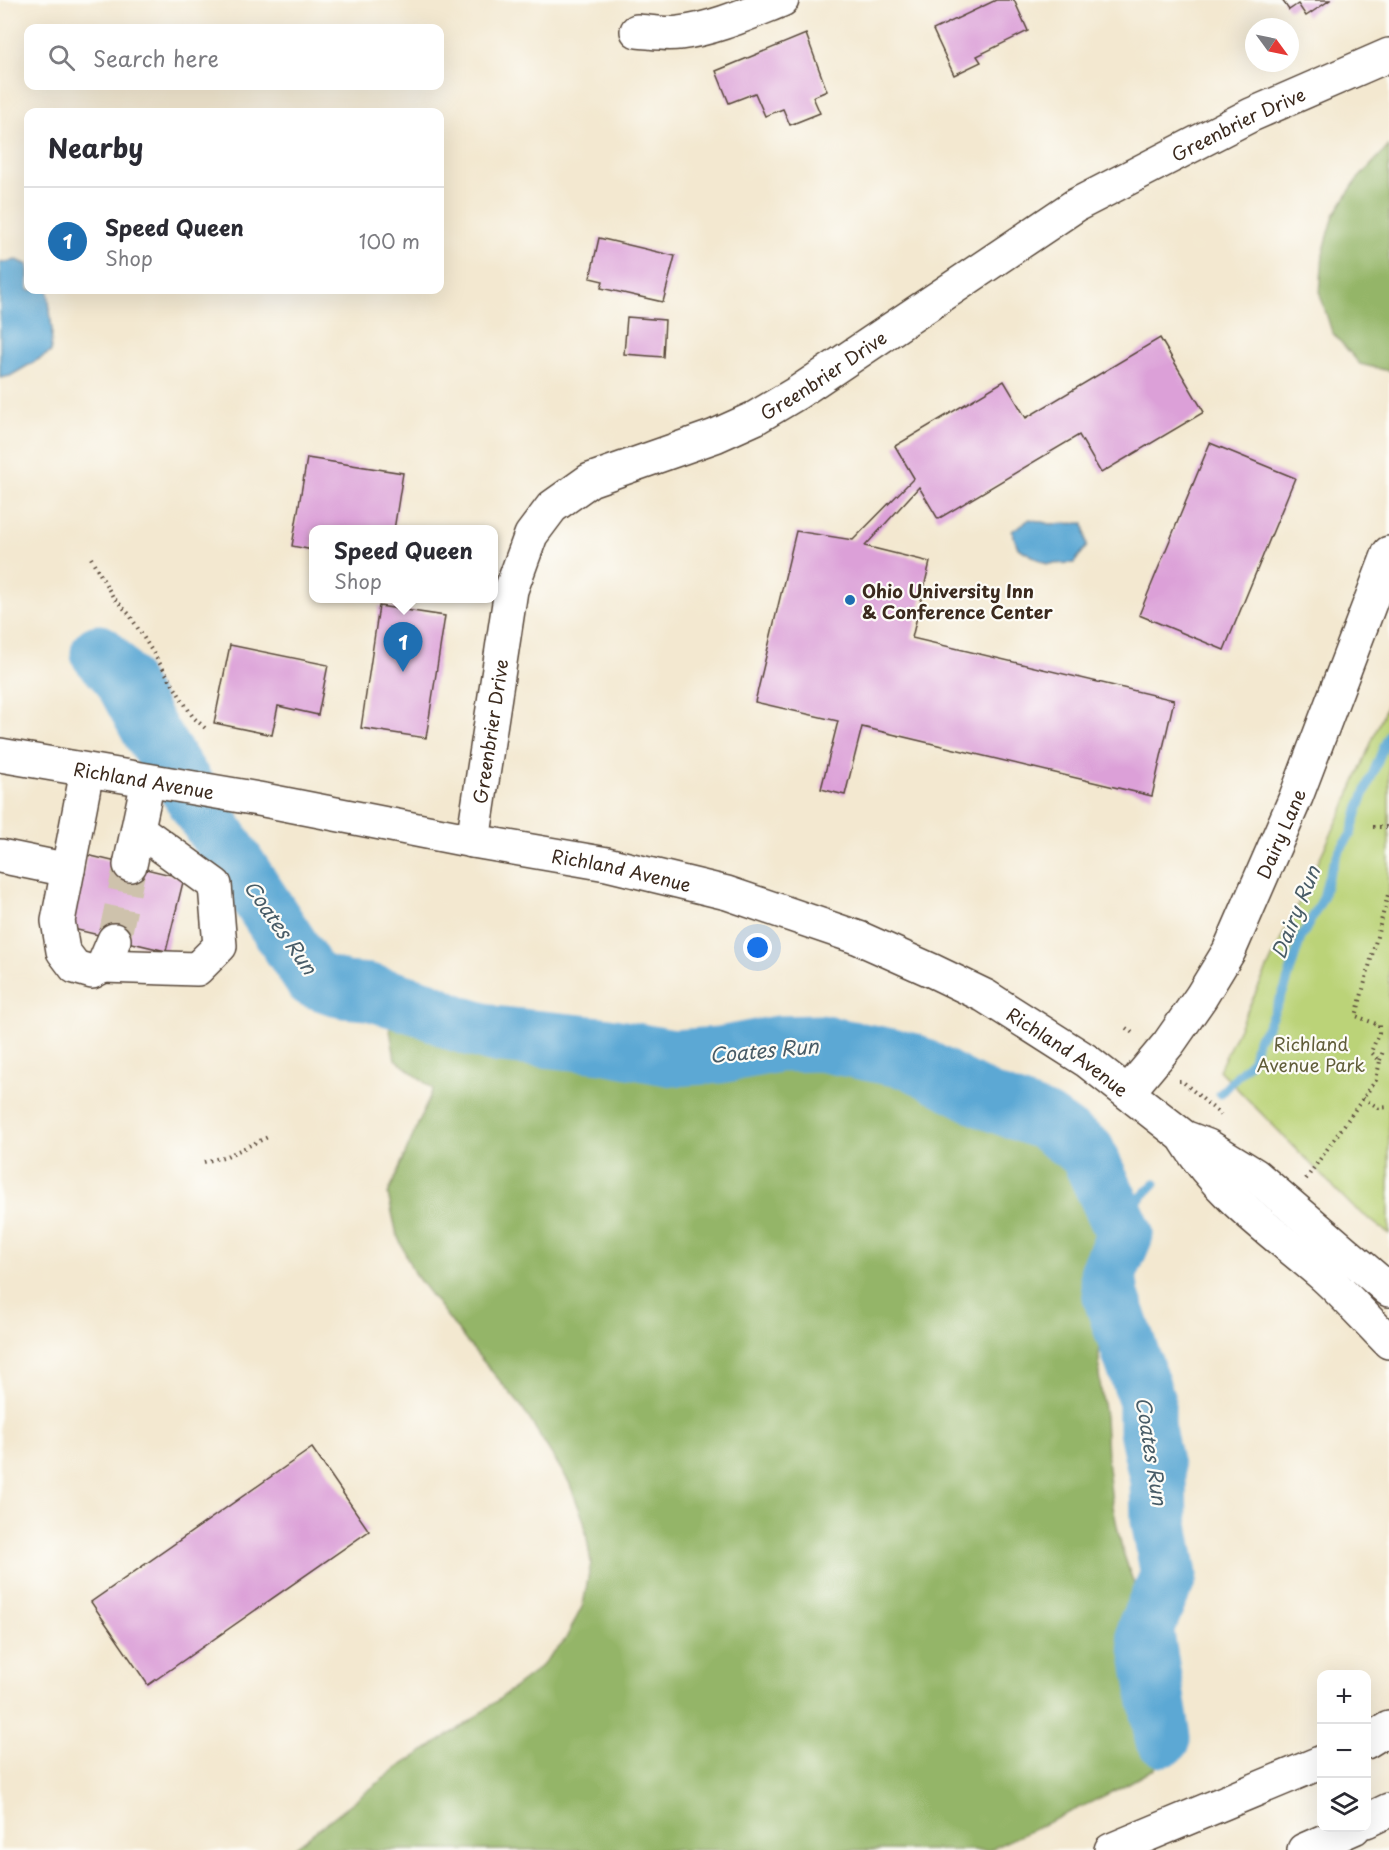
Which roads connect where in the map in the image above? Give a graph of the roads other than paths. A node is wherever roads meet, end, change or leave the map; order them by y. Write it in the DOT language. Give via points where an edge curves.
graph roads {
  1 [pos="782,0"];
  2 [pos="638,31"];
  3 [pos="1389,55"];
  4 [pos="1389,553"];
  5 [pos="0,755"];
  6 [pos="87,771"];
  7 [pos="148,781"];
  8 [pos="138,829"];
  9 [pos="473,841"];
  10 [pos="0,856"];
  11 [pos="130,865"];
  12 [pos="68,870"];
  13 [pos="1128,1092"];
  14 [pos="1184,1137"];
  15 [pos="1389,1290"];
  16 [pos="1389,1342"];
  17 [pos="1389,1728"];
  18 [pos="1389,1736"];
  19 [pos="1371,1740"];
  20 [pos="1371,1741"];
  21 [pos="1317,1764"];
  22 [pos="1389,1810"];
  23 [pos="1371,1819"];
  24 [pos="1343,1832"];
  25 [pos="1111,1850"];
  26 [pos="1304,1850"];
  1 -- 2 [label="main road" via="692,31"];
  3 -- 9 [label="main road, Greenbrier Drive" via="1251,115 1076,205 755,418 590,480 552,507 531,535 511,590"];
  4 -- 13 [label="main road, Dairy Lane" via="1296,797 1229,951 1169,1043"];
  5 -- 6 [label="main road, Richland Avenue"];
  6 -- 7 [label="main road, Richland Avenue"];
  6 -- 12 [label="main road"];
  7 -- 8 [label="main road"];
  7 -- 9 [label="main road, Richland Avenue"];
  8 -- 11 [label="main road"];
  8 -- 12 [label="main road" via="215,885 220,946 197,969 108,953 92,972 75,968 63,951 58,921"];
  9 -- 13 [label="main road, Richland Avenue" via="665,876 727,892 859,938 985,996"];
  10 -- 12 [label="main road"];
  13 -- 14 [label="main road, Richland Avenue"];
  14 -- 15 [label="main road, Richland Avenue" via="1208,1146 1255,1175"];
  14 -- 16 [label="main road, Richland Avenue" via="1196,1158 1234,1200 1326,1278"];
  17 -- 19 [label="main road"];
  18 -- 20 [label="main road"];
  21 -- 25 [label="main road"];
  22 -- 23 [label="main road"];
  24 -- 26 [label="main road"];
}
